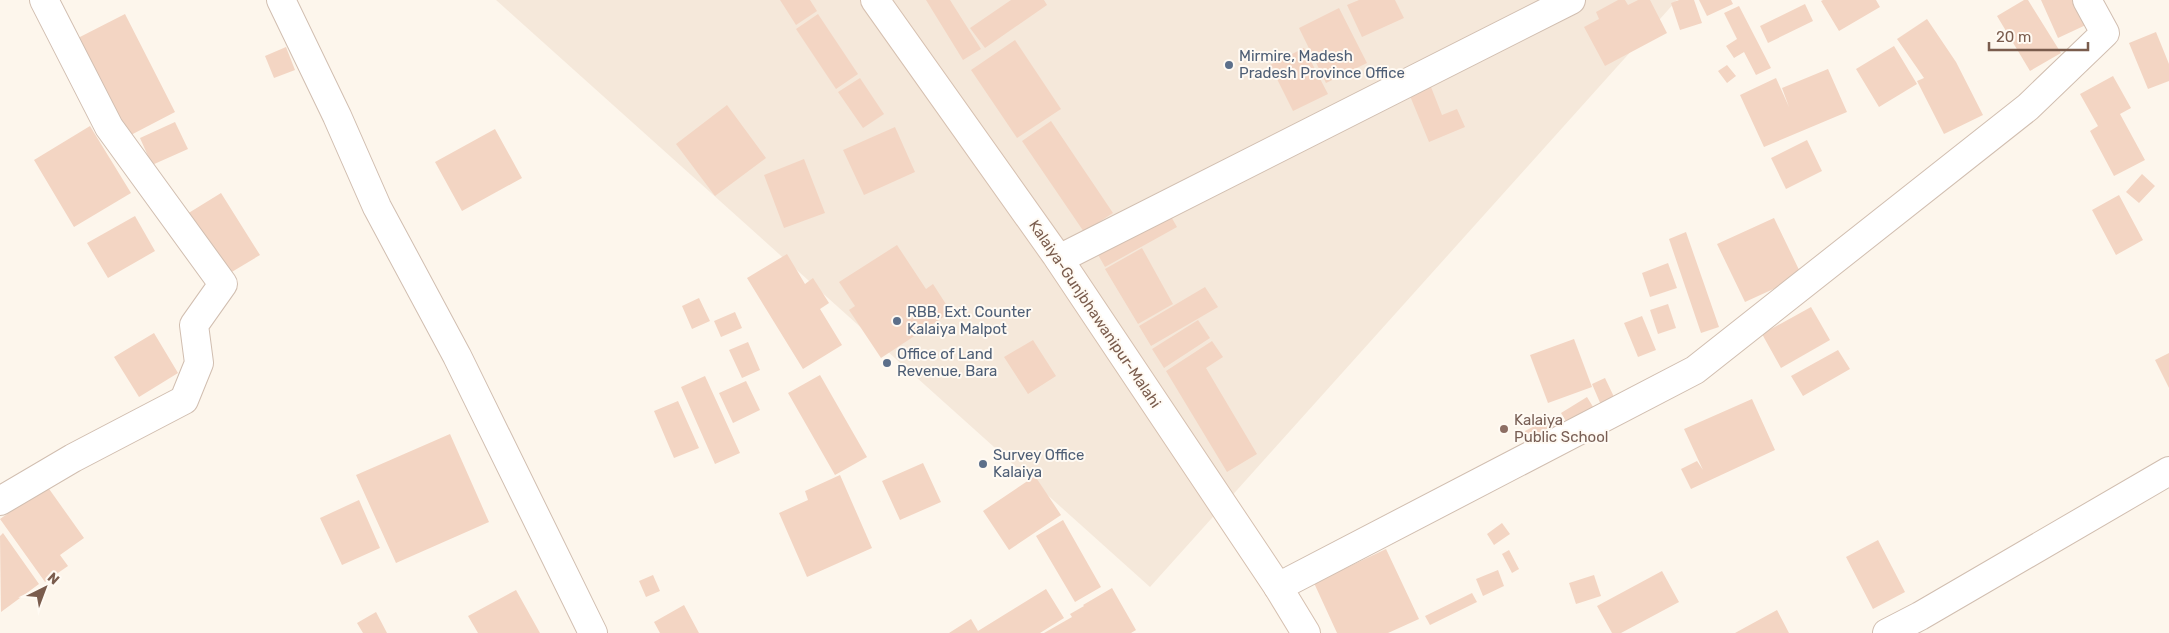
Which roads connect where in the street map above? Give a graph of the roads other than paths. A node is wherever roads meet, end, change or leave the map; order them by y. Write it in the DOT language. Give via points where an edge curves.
graph roads {
  1 [pos="44,0"];
  2 [pos="281,0"];
  3 [pos="875,0"];
  4 [pos="1571,0"];
  5 [pos="2087,0"];
  6 [pos="1059,259"];
  7 [pos="2169,471"];
  8 [pos="0,501"];
  9 [pos="1278,587"];
  10 [pos="593,633"];
  11 [pos="1306,633"];
  12 [pos="1887,633"];
  1 -- 8 [label="street" via="109,127 222,284 194,325 199,363 184,400 73,458"];
  2 -- 10 [label="street" via="377,207 457,356"];
  3 -- 6 [label="street, Kalaiya-Gunjbhawanipur-Malahi"];
  4 -- 6 [label="street"];
  5 -- 9 [label="street" via="2105,33 2028,107 1695,370"];
  6 -- 9 [label="street, Kalaiya-Gunjbhawanipur-Malahi"];
  7 -- 12 [label="street"];
  9 -- 11 [label="street, Kalaiya-Gunjbhawanipur-Malahi"];
}
